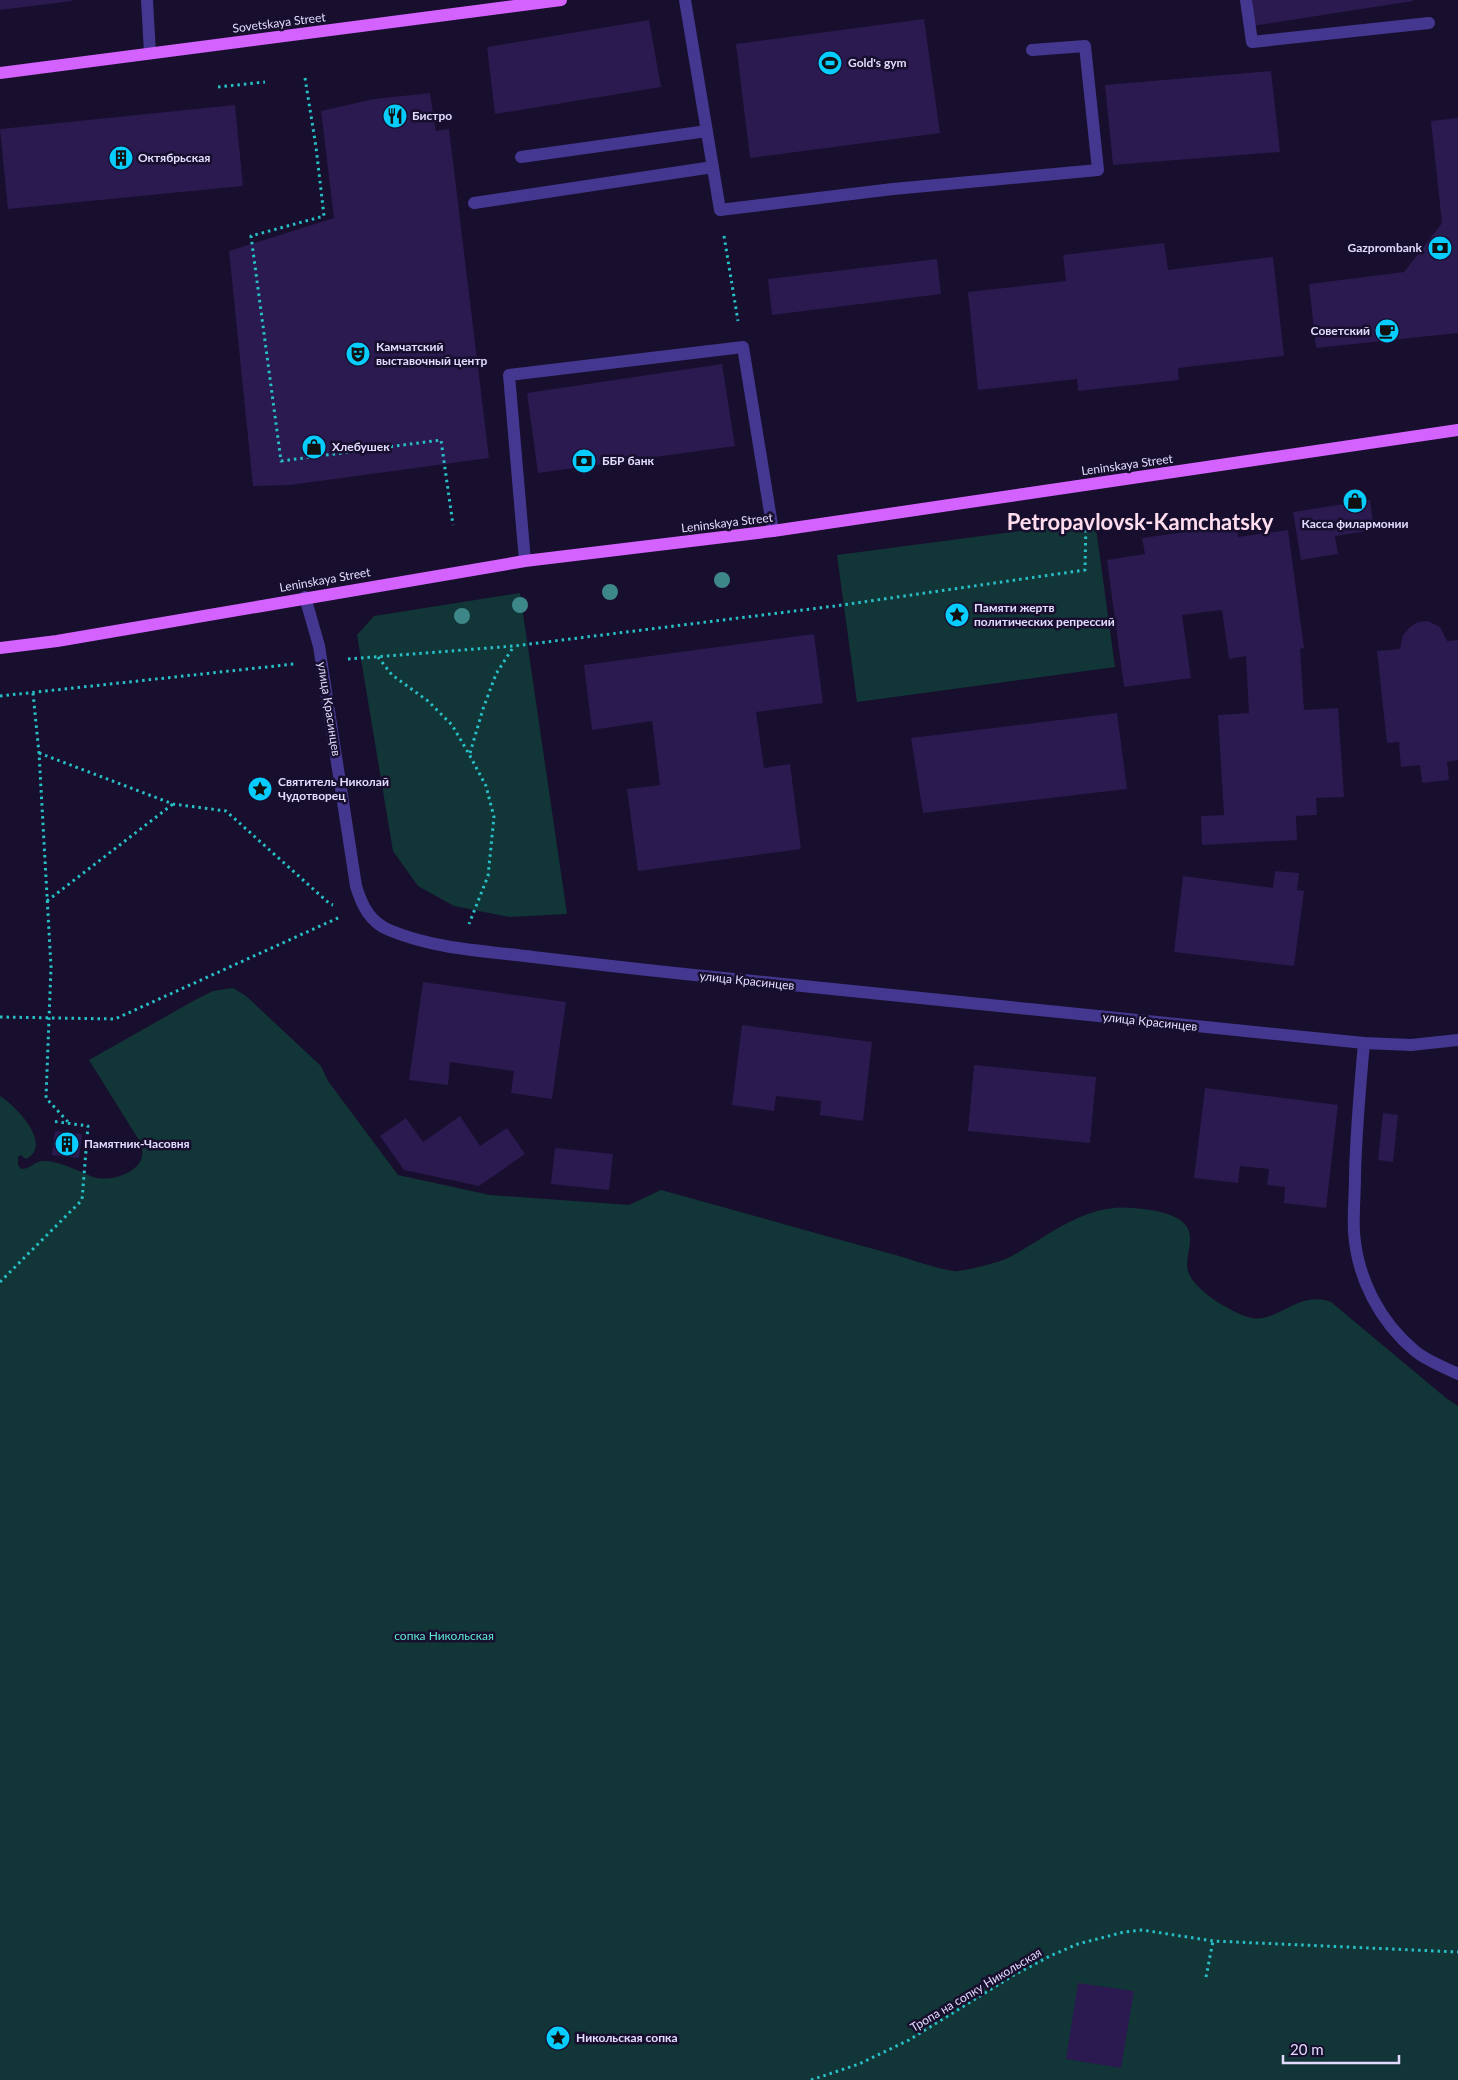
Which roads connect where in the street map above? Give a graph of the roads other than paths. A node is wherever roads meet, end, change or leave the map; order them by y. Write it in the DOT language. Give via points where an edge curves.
graph roads {
  1 [pos="147,0"];
  2 [pos="561,0"];
  3 [pos="685,0"];
  4 [pos="1246,0"];
  5 [pos="1429,23"];
  6 [pos="1032,50"];
  7 [pos="150,53"];
  8 [pos="0,72"];
  9 [pos="707,131"];
  10 [pos="521,157"];
  11 [pos="713,167"];
  12 [pos="474,203"];
  13 [pos="1458,430"];
  14 [pos="773,531"];
  15 [pos="525,561"];
  16 [pos="305,597"];
  17 [pos="0,648"];
  18 [pos="1458,1040"];
  19 [pos="1364,1043"];
  20 [pos="1458,1374"];
  1 -- 7 [label="street"];
  2 -- 7 [label="main road, Sovetskaya Street"];
  3 -- 9 [label="street"];
  4 -- 5 [label="street" via="1252,42"];
  6 -- 11 [label="street" via="1085,46 1098,170 720,210"];
  7 -- 8 [label="main road, Sovetskaya Street"];
  9 -- 10 [label="street"];
  9 -- 11 [label="street"];
  11 -- 12 [label="street"];
  13 -- 14 [label="main road, Leninskaya Street"];
  14 -- 15 [label="main road, Leninskaya Street"];
  14 -- 15 [label="street" via="743,346 509,375"];
  15 -- 16 [label="main road, Leninskaya Street"];
  16 -- 17 [label="main road, Leninskaya Street"];
  16 -- 19 [label="street, улица Красинцев" via="321,661 356,886 363,907 373,921 390,931 459,947 654,971"];
  18 -- 19 [label="street, улица Красинцев" via="1411,1045"];
  19 -- 20 [label="street" via="1356,1138 1354,1233 1360,1266 1371,1296 1399,1336 1416,1352"];
}
